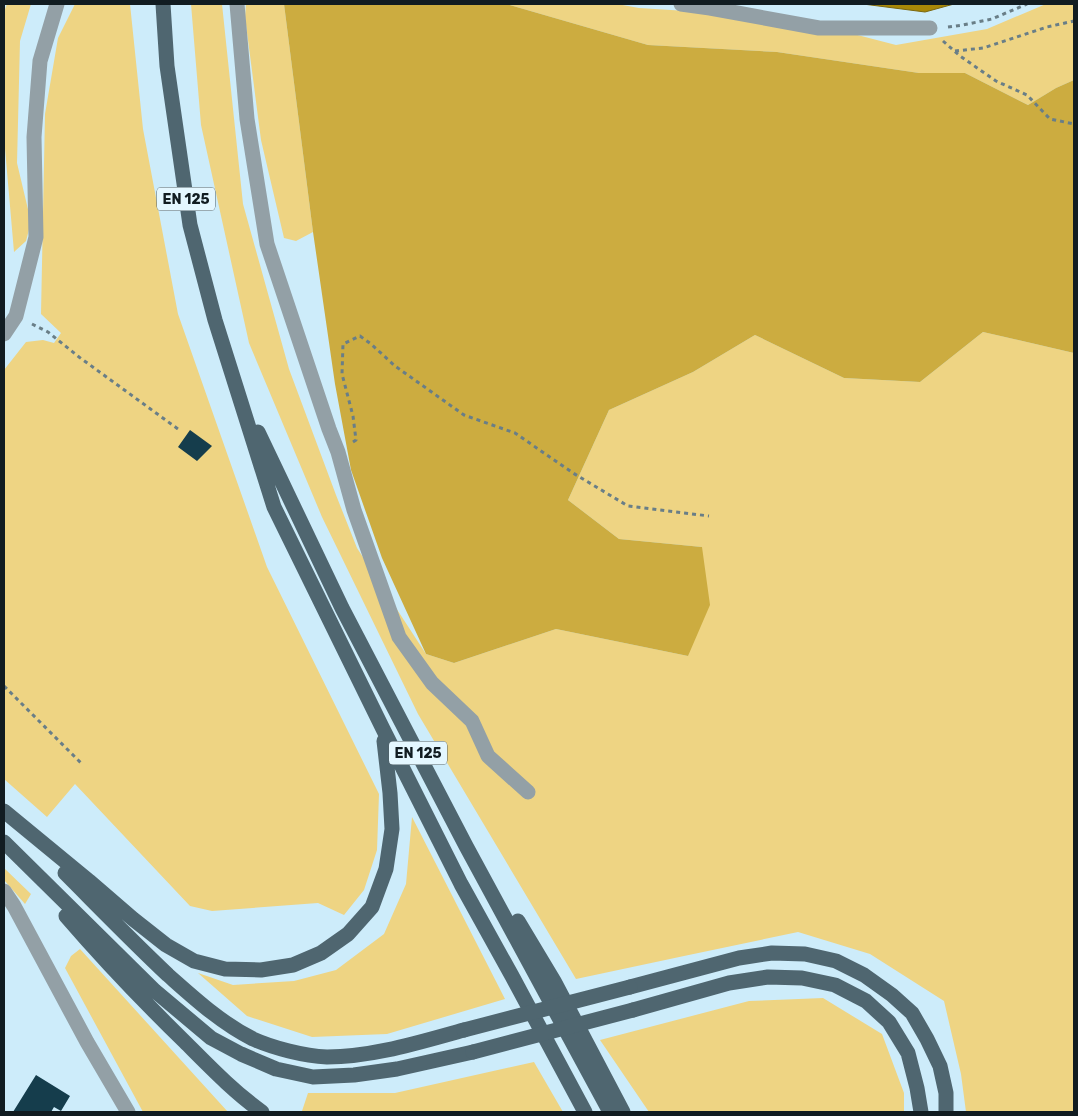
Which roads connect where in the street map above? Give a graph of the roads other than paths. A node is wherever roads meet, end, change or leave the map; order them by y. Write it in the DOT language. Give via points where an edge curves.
graph roads {
  1 [pos="57,4"];
  2 [pos="163,4"];
  3 [pos="237,4"];
  4 [pos="680,4"];
  5 [pos="930,28"];
  6 [pos="4,334"];
  7 [pos="236,388"];
  8 [pos="383,729"];
  9 [pos="432,780"];
  10 [pos="528,792"];
  11 [pos="4,812"];
  12 [pos="4,842"];
  13 [pos="28,866"];
  14 [pos="4,891"];
  15 [pos="128,1112"];
  16 [pos="262,1112"];
  17 [pos="585,1112"];
  18 [pos="610,1112"];
  19 [pos="624,1112"];
  20 [pos="921,1112"];
  21 [pos="946,1112"];
  1 -- 6 [label="street" via="40,61 34,137 36,237 16,316"];
  2 -- 7 [label="main road, EN 125" via="167,66 190,226"];
  3 -- 10 [label="street" via="247,119 267,244 399,637 432,683 472,721 488,756"];
  4 -- 5 [label="street" via="819,28"];
  7 -- 8 [label="main road, EN 125" via="274,507"];
  7 -- 9 [label="main road, EN 125" via="342,608"];
  8 -- 11 [label="main road" via="392,829 386,869 372,907 348,934 321,953 293,965 261,970 225,969 194,961 133,919"];
  8 -- 17 [label="main road, EN 125" via="461,884"];
  9 -- 18 [label="main road, EN 125"];
  9 -- 19 [label="main road" via="554,981"];
  11 -- 21 [label="main road, bridge" via="189,994 223,1021 254,1039 290,1052 324,1057 353,1056 401,1047 740,958 772,953 805,954 836,961 864,975 912,1013 940,1066"];
  12 -- 13 [label="main road"];
  13 -- 16 [label="main road" via="94,949 245,1100"];
  13 -- 20 [label="main road, bridge" via="155,990 211,1038 276,1069 313,1077 396,1069 473,1052 729,983 768,977 802,978 835,985 866,1001 889,1022 908,1053"];
  14 -- 15 [label="street"];
}
